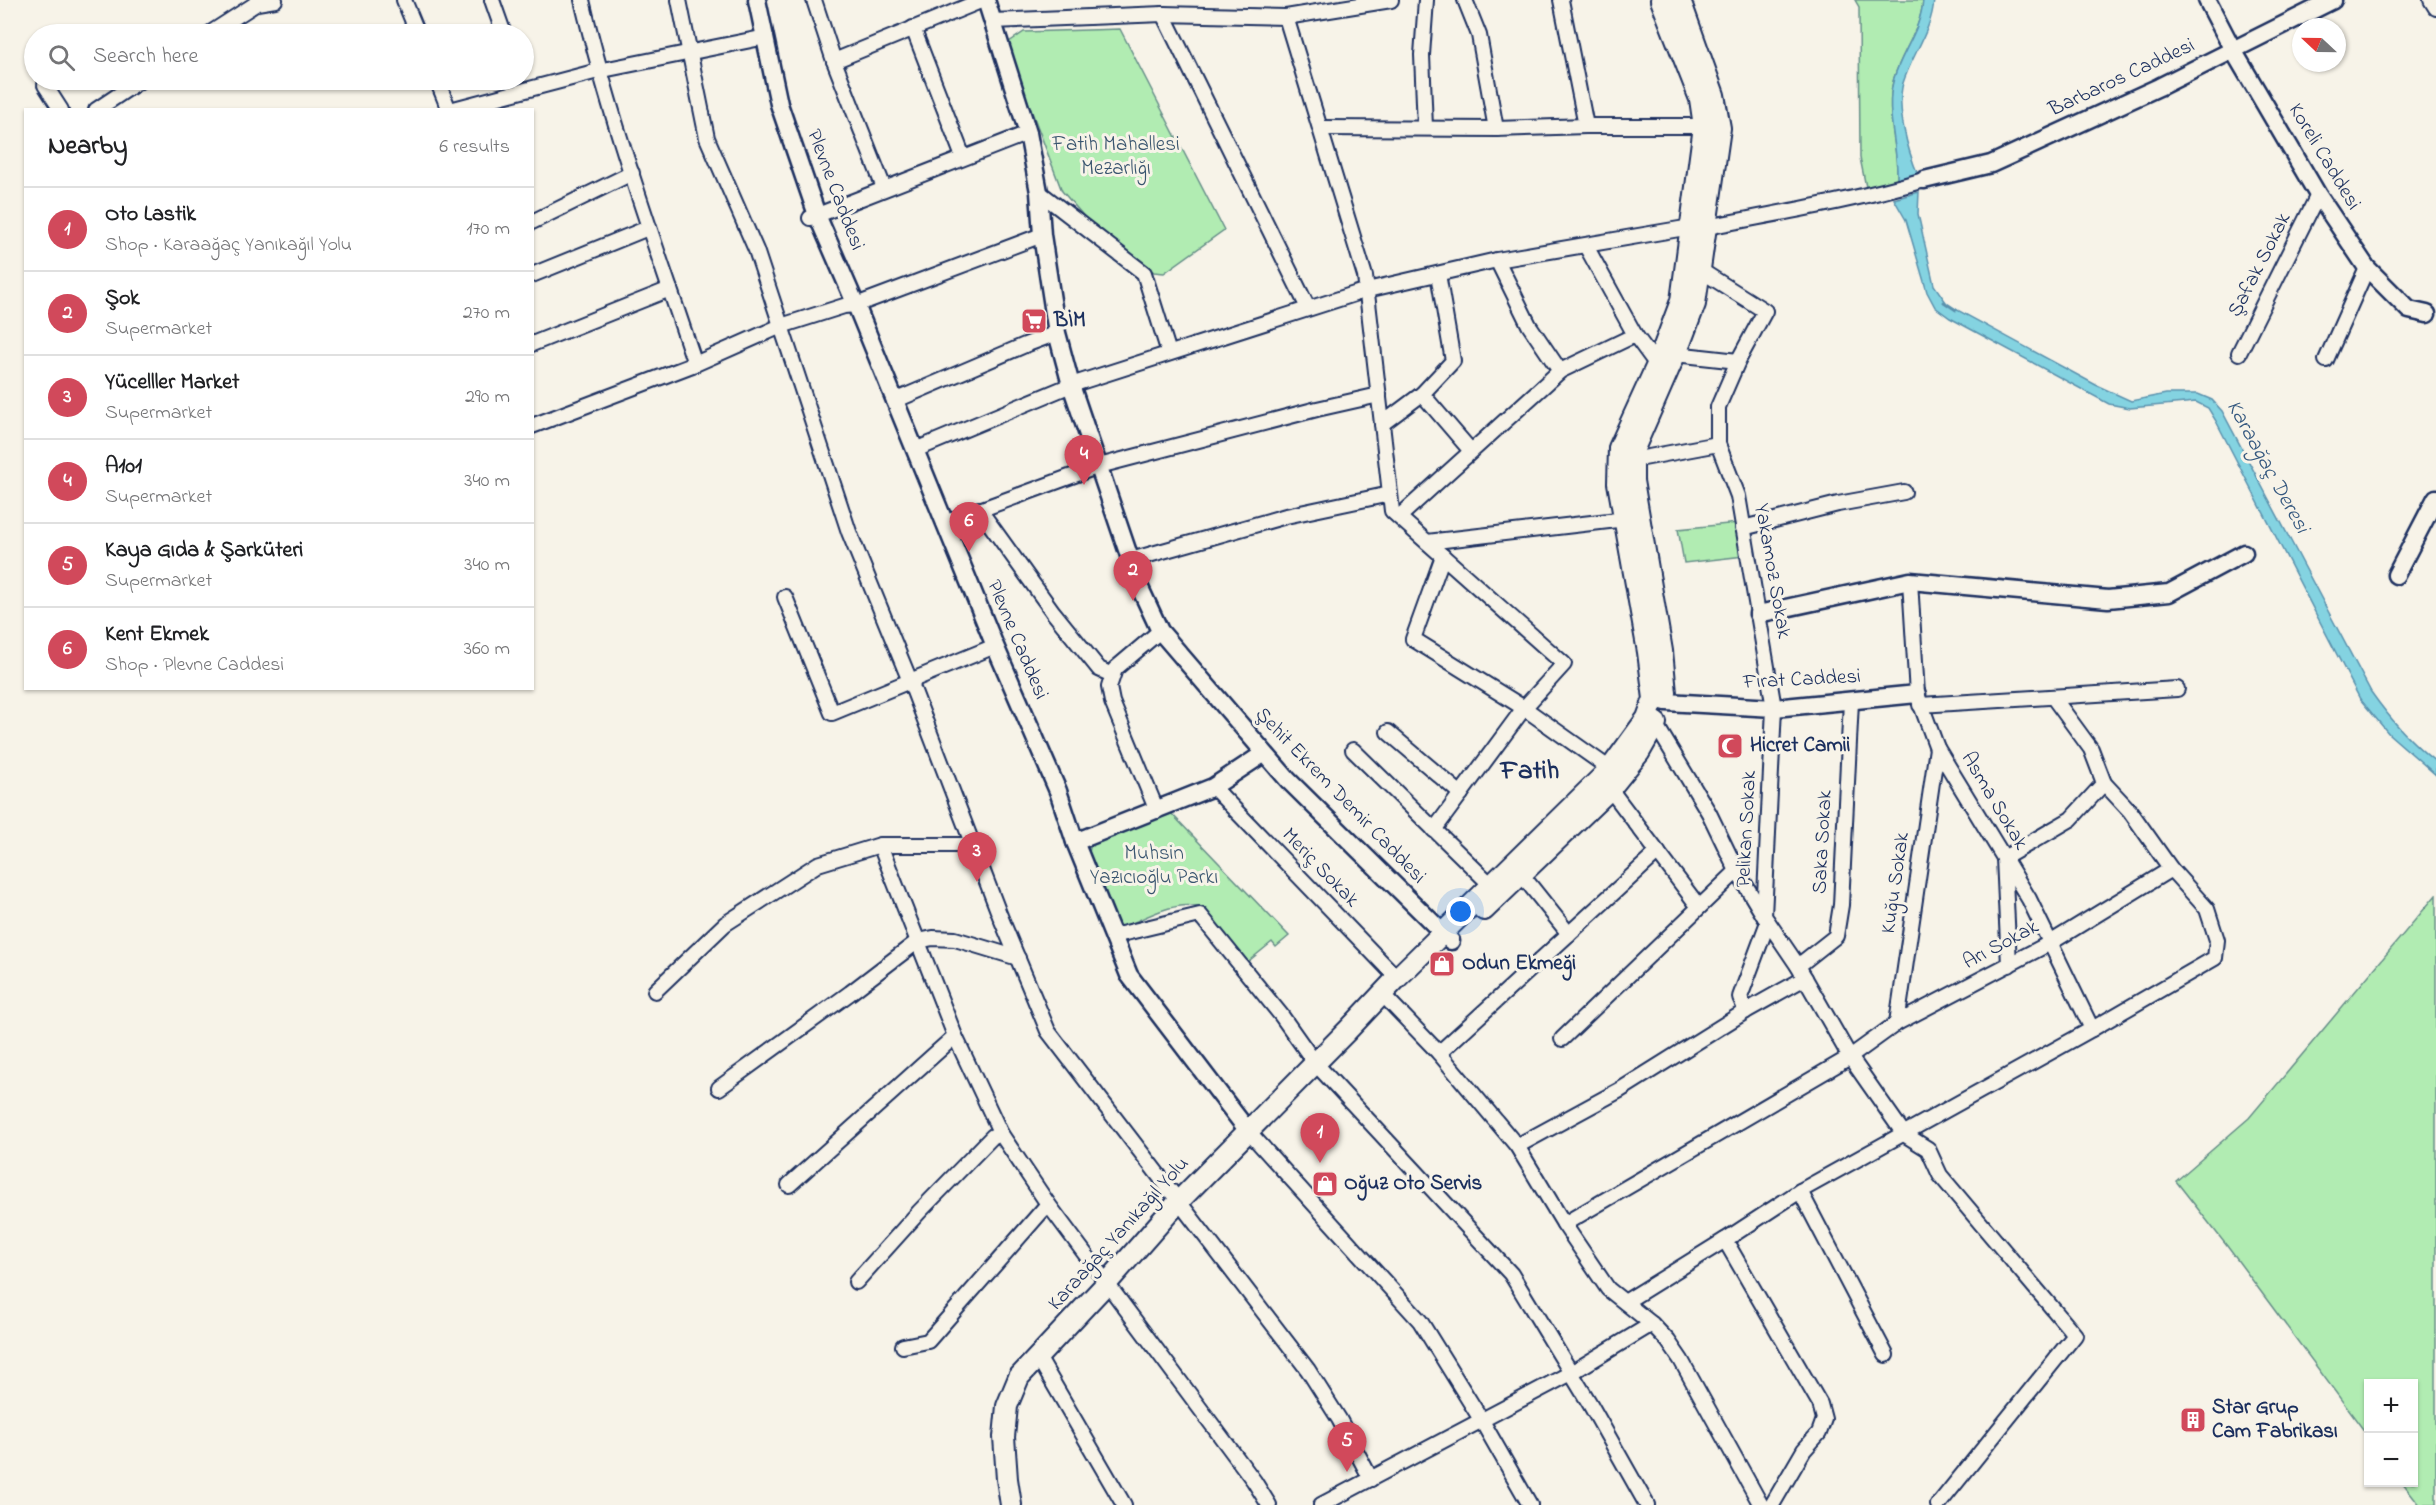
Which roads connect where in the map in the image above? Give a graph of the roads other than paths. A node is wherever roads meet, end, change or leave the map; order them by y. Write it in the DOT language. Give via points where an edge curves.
graph roads {
  1 [pos="275,0"];
  2 [pos="404,0"];
  3 [pos="492,0"];
  4 [pos="582,0"];
  5 [pos="679,0"];
  6 [pos="757,0"];
  7 [pos="814,0"];
  8 [pos="984,0"];
  9 [pos="1185,0"];
  10 [pos="1391,0"];
  11 [pos="1426,0"];
  12 [pos="1465,0"];
  13 [pos="1561,0"];
  14 [pos="1661,0"];
  15 [pos="1680,0"];
  16 [pos="2207,0"];
  17 [pos="2333,0"];
  18 [pos="2431,0"];
  19 [pos="2436,8"];
  20 [pos="1176,14"];
  21 [pos="1286,17"];
  22 [pos="992,21"];
  23 [pos="224,24"];
  24 [pos="414,24"];
  25 [pos="500,24"];
  26 [pos="913,28"];
  27 [pos="766,37"];
  28 [pos="2233,50"];
  29 [pos="689,54"];
  30 [pos="834,61"];
  31 [pos="598,72"];
  32 [pos="534,84"];
  33 [pos="48,90"];
  34 [pos="126,90"];
  35 [pos="441,90"];
  36 [pos="509,90"];
  37 [pos="60,108"];
  38 [pos="99,108"];
  39 [pos="448,108"];
  40 [pos="455,108"];
  41 [pos="1586,126"];
  42 [pos="1704,126"];
  43 [pos="1425,127"];
  44 [pos="1320,128"];
  45 [pos="1496,129"];
  46 [pos="1028,133"];
  47 [pos="963,157"];
  48 [pos="632,173"];
  49 [pos="1924,180"];
  50 [pos="884,188"];
  51 [pos="1039,192"];
  52 [pos="2318,195"];
  53 [pos="813,216"];
  54 [pos="534,221"];
  55 [pos="1699,227"];
  56 [pos="648,228"];
  57 [pos="1042,235"];
  58 [pos="1586,246"];
  59 [pos="1497,260"];
  60 [pos="2367,268"];
  61 [pos="1700,270"];
  62 [pos="1438,274"];
  63 [pos="534,275"];
  64 [pos="670,289"];
  65 [pos="1367,290"];
  66 [pos="856,305"];
  67 [pos="1308,308"];
  68 [pos="2431,315"];
  69 [pos="781,326"];
  70 [pos="1057,333"];
  71 [pos="1635,335"];
  72 [pos="534,343"];
  73 [pos="1170,353"];
  74 [pos="2239,353"];
  75 [pos="1675,354"];
  76 [pos="2325,360"];
  77 [pos="1738,361"];
  78 [pos="695,364"];
  79 [pos="1657,365"];
  80 [pos="1560,371"];
  81 [pos="1071,385"];
  82 [pos="1422,394"];
  83 [pos="1379,395"];
  84 [pos="894,401"];
  85 [pos="1382,424"];
  86 [pos="534,425"];
  87 [pos="1718,444"];
  88 [pos="915,450"];
  89 [pos="1471,451"];
  90 [pos="1633,460"];
  91 [pos="1099,466"];
  92 [pos="1904,492"];
  93 [pos="1390,494"];
  94 [pos="2436,498"];
  95 [pos="979,509"];
  96 [pos="1399,517"];
  97 [pos="1626,519"];
  98 [pos="944,523"];
  99 [pos="1743,528"];
  100 [pos="1427,542"];
  101 [pos="2244,553"];
  102 [pos="1443,556"];
  103 [pos="1131,560"];
  104 [pos="2396,575"];
  105 [pos="1910,581"];
  106 [pos="785,597"];
  107 [pos="1758,614"];
  108 [pos="1160,631"];
  109 [pos="995,646"];
  110 [pos="1112,675"];
  111 [pos="910,681"];
  112 [pos="2177,689"];
  113 [pos="2053,698"];
  114 [pos="1660,700"];
  115 [pos="1918,700"];
  116 [pos="1851,701"];
  117 [pos="1524,708"];
  118 [pos="1774,708"];
  119 [pos="1651,721"];
  120 [pos="1388,732"];
  121 [pos="1937,748"];
  122 [pos="1353,750"];
  123 [pos="1263,754"];
  124 [pos="1610,779"];
  125 [pos="2104,783"];
  126 [pos="1213,788"];
  127 [pos="1461,794"];
  128 [pos="1157,811"];
  129 [pos="1434,830"];
  130 [pos="1075,842"];
  131 [pos="880,845"];
  132 [pos="972,845"];
  133 [pos="1658,852"];
  134 [pos="2004,858"];
  135 [pos="2171,869"];
  136 [pos="1737,871"];
  137 [pos="1522,875"];
  138 [pos="1491,885"];
  139 [pos="1699,907"];
  140 [pos="1766,919"];
  141 [pos="1569,934"];
  142 [pos="1113,936"];
  143 [pos="1447,937"];
  144 [pos="918,941"];
  145 [pos="2050,943"];
  146 [pos="1018,958"];
  147 [pos="2009,965"];
  148 [pos="1801,972"];
  149 [pos="1397,978"];
  150 [pos="655,991"];
  151 [pos="1388,1000"];
  152 [pos="1746,1011"];
  153 [pos="1897,1023"];
  154 [pos="2092,1029"];
  155 [pos="1347,1031"];
  156 [pos="955,1036"];
  157 [pos="1562,1039"];
  158 [pos="1439,1053"];
  159 [pos="1850,1057"];
  160 [pos="1315,1063"];
  161 [pos="719,1088"];
  162 [pos="1248,1131"];
  163 [pos="1001,1134"];
  164 [pos="1904,1134"];
  165 [pos="1517,1146"];
  166 [pos="789,1185"];
  167 [pos="1800,1191"];
  168 [pos="1179,1201"];
  169 [pos="1048,1204"];
  170 [pos="1564,1224"];
  171 [pos="1725,1240"];
  172 [pos="856,1282"];
  173 [pos="1107,1283"];
  174 [pos="1625,1302"];
  175 [pos="1652,1324"];
  176 [pos="903,1346"];
  177 [pos="1886,1356"];
  178 [pos="1038,1358"];
  179 [pos="1571,1373"];
  180 [pos="1482,1421"];
  181 [pos="1371,1479"];
  182 [pos="1011,1505"];
  183 [pos="1124,1505"];
  184 [pos="1269,1505"];
  185 [pos="1322,1505"];
  186 [pos="1530,1505"];
  187 [pos="1647,1505"];
  188 [pos="1761,1505"];
  189 [pos="1772,1505"];
  190 [pos="1938,1505"];
  1 -- 23 [label="street" via="257,3"];
  2 -- 24 [label="street"];
  3 -- 25 [label="street"];
  4 -- 31 [label="street"];
  5 -- 29 [label="street"];
  6 -- 27 [label="street, Plevne Caddesi"];
  7 -- 30 [label="street"];
  8 -- 22 [label="street, Şehit Ekrem Demir Caddesi"];
  8 -- 26 [label="street"];
  9 -- 20 [label="street"];
  10 -- 21 [label="street"];
  11 -- 43 [label="street" via="1422,55"];
  12 -- 45 [label="street" via="1479,35"];
  13 -- 41 [label="street"];
  14 -- 42 [label="main road" via="1701,99"];
  15 -- 55 [label="main road" via="1714,95 1720,128"];
  16 -- 28 [label="street, Koreli Caddesi"];
  17 -- 28 [label="street, Barbaros Caddesi"];
  18 -- 19 [label="street"];
  20 -- 21 [label="street"];
  20 -- 22 [label="street"];
  20 -- 67 [label="street" via="1171,29"];
  21 -- 44 [label="street"];
  22 -- 46 [label="street, Şehit Ekrem Demir Caddesi"];
  26 -- 30 [label="street"];
  26 -- 47 [label="street"];
  27 -- 29 [label="street"];
  27 -- 53 [label="street, Plevne Caddesi" via="779,104"];
  28 -- 49 [label="street, Barbaros Caddesi" via="1991,164"];
  28 -- 52 [label="street, Koreli Caddesi"];
  29 -- 31 [label="street"];
  29 -- 69 [label="street" via="706,138 756,250"];
  30 -- 50 [label="street"];
  31 -- 32 [label="street"];
  31 -- 48 [label="street"];
  33 -- 37 [label="street"];
  34 -- 38 [label="street"];
  35 -- 39 [label="street"];
  36 -- 40 [label="street"];
  41 -- 42 [label="street"];
  41 -- 45 [label="street"];
  42 -- 55 [label="main road"];
  43 -- 44 [label="street"];
  43 -- 45 [label="street"];
  44 -- 65 [label="street"];
  46 -- 47 [label="street"];
  46 -- 51 [label="street, Şehit Ekrem Demir Caddesi"];
  47 -- 50 [label="street"];
  48 -- 54 [label="street"];
  48 -- 56 [label="street"];
  49 -- 55 [label="street"];
  50 -- 53 [label="street"];
  51 -- 57 [label="street, Şehit Ekrem Demir Caddesi"];
  51 -- 73 [label="street" via="1144,273"];
  52 -- 60 [label="street, Koreli Caddesi"];
  52 -- 74 [label="street, Şafak Sokak"];
  53 -- 66 [label="street, Plevne Caddesi"];
  55 -- 58 [label="street"];
  55 -- 61 [label="main road"];
  55 -- 79 [label="main road" via="1681,301"];
  56 -- 63 [label="street"];
  56 -- 64 [label="street"];
  57 -- 66 [label="street"];
  57 -- 70 [label="street, Şehit Ekrem Demir Caddesi"];
  58 -- 59 [label="street"];
  58 -- 71 [label="street"];
  59 -- 62 [label="street"];
  59 -- 80 [label="street" via="1529,324"];
  60 -- 68 [label="street, Koreli Caddesi" via="2409,310"];
  60 -- 76 [label="street"];
  61 -- 75 [label="main road" via="1695,304"];
  61 -- 77 [label="street" via="1765,311"];
  62 -- 65 [label="street"];
  62 -- 82 [label="street" via="1453,361"];
  64 -- 72 [label="street"];
  64 -- 78 [label="street"];
  65 -- 67 [label="street"];
  65 -- 83 [label="street"];
  66 -- 69 [label="street"];
  66 -- 84 [label="street, Plevne Caddesi"];
  67 -- 73 [label="street"];
  69 -- 78 [label="street"];
  69 -- 111 [label="street" via="849,532"];
  70 -- 81 [label="street, Şehit Ekrem Demir Caddesi"];
  70 -- 84 [label="street"];
  71 -- 79 [label="street"];
  71 -- 80 [label="street"];
  73 -- 81 [label="street"];
  75 -- 77 [label="street"];
  75 -- 90 [label="main road" via="1633,451"];
  77 -- 87 [label="street" via="1718,407"];
  78 -- 86 [label="street"];
  79 -- 97 [label="main road" via="1619,448 1618,483"];
  80 -- 89 [label="street"];
  81 -- 88 [label="street"];
  81 -- 91 [label="street, Şehit Ekrem Demir Caddesi"];
  82 -- 85 [label="street"];
  82 -- 89 [label="street"];
  83 -- 85 [label="street"];
  83 -- 91 [label="street"];
  84 -- 88 [label="street, Plevne Caddesi"];
  85 -- 93 [label="street"];
  87 -- 90 [label="street"];
  87 -- 99 [label="street, Yakamoz Sokak" via="1738,496"];
  88 -- 98 [label="street, Plevne Caddesi"];
  89 -- 96 [label="street"];
  90 -- 114 [label="main road" via="1633,482 1662,651"];
  91 -- 95 [label="street"];
  91 -- 103 [label="street, Şehit Ekrem Demir Caddesi"];
  92 -- 99 [label="street"];
  93 -- 96 [label="street" via="1392,511"];
  93 -- 103 [label="street" via="1286,516"];
  94 -- 104 [label="street"];
  95 -- 98 [label="street"];
  95 -- 110 [label="street" via="1092,661"];
  96 -- 100 [label="street"];
  97 -- 100 [label="street"];
  97 -- 114 [label="main road"];
  98 -- 109 [label="street, Plevne Caddesi"];
  99 -- 107 [label="street, Yakamoz Sokak"];
  100 -- 102 [label="street"];
  101 -- 105 [label="street" via="2169,592 2108,599"];
  102 -- 117 [label="street" via="1413,639"];
  102 -- 117 [label="street" via="1564,664"];
  103 -- 108 [label="street, Şehit Ekrem Demir Caddesi"];
  105 -- 107 [label="street"];
  105 -- 115 [label="street, Asma Sokak"];
  106 -- 111 [label="street" via="832,713"];
  107 -- 118 [label="street, Yakamoz Sokak"];
  108 -- 110 [label="street"];
  108 -- 123 [label="street, Şehit Ekrem Demir Caddesi"];
  109 -- 111 [label="street"];
  109 -- 130 [label="street, Plevne Caddesi" via="1058,791"];
  110 -- 128 [label="street" via="1112,702"];
  111 -- 132 [label="street"];
  112 -- 113 [label="street"];
  113 -- 115 [label="street"];
  113 -- 125 [label="street" via="2091,749"];
  114 -- 118 [label="street, Fırat Caddesi"];
  114 -- 119 [label="main road"];
  115 -- 116 [label="street, Fırat Caddesi"];
  115 -- 121 [label="street, Asma Sokak"];
  116 -- 118 [label="street, Fırat Caddesi"];
  116 -- 148 [label="street, Saka Sokak" via="1841,905 1836,936"];
  117 -- 124 [label="street"];
  117 -- 127 [label="street"];
  118 -- 140 [label="street, Pelikan Sokak"];
  119 -- 124 [label="main road"];
  119 -- 136 [label="street" via="1709,813"];
  120 -- 127 [label="street"];
  121 -- 134 [label="street, Asma Sokak"];
  121 -- 153 [label="street, Kuğu Sokak"];
  122 -- 129 [label="street"];
  123 -- 126 [label="street"];
  123 -- 143 [label="street, Şehit Ekrem Demir Caddesi"];
  124 -- 133 [label="street"];
  124 -- 137 [label="main road"];
  124 -- 138 [label="main road"];
  125 -- 134 [label="street" via="2071,819"];
  125 -- 135 [label="street" via="2130,811"];
  126 -- 128 [label="street"];
  126 -- 149 [label="street, Meriç Sokak"];
  127 -- 129 [label="street"];
  128 -- 130 [label="street"];
  129 -- 138 [label="street"];
  130 -- 142 [label="street, Plevne Caddesi"];
  131 -- 132 [label="street"];
  131 -- 144 [label="street"];
  131 -- 150 [label="street" via="818,864 725,924"];
  132 -- 146 [label="street"];
  133 -- 139 [label="street"];
  133 -- 141 [label="street"];
  134 -- 145 [label="street, Asma Sokak"];
  134 -- 147 [label="street"];
  135 -- 145 [label="street, Arı Sokak"];
  135 -- 154 [label="street" via="2207,909 2217,940 2215,958"];
  136 -- 139 [label="street"];
  136 -- 140 [label="street"];
  137 -- 141 [label="street"];
  137 -- 143 [label="main road"];
  138 -- 143 [label="main road"];
  139 -- 157 [label="street"];
  140 -- 148 [label="street"];
  140 -- 152 [label="street, Pelikan Sokak" via="1740,997"];
  141 -- 158 [label="street"];
  142 -- 160 [label="street" via="1200,915"];
  142 -- 162 [label="street, Plevne Caddesi" via="1129,975"];
  143 -- 149 [label="main road"];
  143 -- 151 [label="main road"];
  144 -- 146 [label="street" via="955,939"];
  144 -- 156 [label="street"];
  144 -- 161 [label="street"];
  145 -- 147 [label="street, Arı Sokak"];
  145 -- 154 [label="street, Asma Sokak"];
  146 -- 168 [label="street" via="1048,1031"];
  147 -- 153 [label="street, Arı Sokak"];
  148 -- 152 [label="street, Saka Sokak"];
  148 -- 159 [label="street"];
  149 -- 155 [label="main road"];
  151 -- 155 [label="main road"];
  151 -- 158 [label="street"];
  152 -- 165 [label="street, Saka Sokak" via="1620,1090"];
  153 -- 159 [label="street, Arı Sokak"];
  154 -- 164 [label="street"];
  155 -- 160 [label="main road, Karaağaç Yanıkağıl Yolu"];
  156 -- 163 [label="street"];
  156 -- 166 [label="street"];
  158 -- 165 [label="street"];
  159 -- 164 [label="street"];
  159 -- 170 [label="street, Arı Sokak"];
  160 -- 162 [label="main road, Karaağaç Yanıkağıl Yolu"];
  160 -- 179 [label="street" via="1512,1274"];
  162 -- 168 [label="main road, Karaağaç Yanıkağıl Yolu"];
  162 -- 180 [label="street" via="1420,1320"];
  163 -- 169 [label="street"];
  163 -- 172 [label="street" via="993,1136"];
  164 -- 167 [label="street"];
  164 -- 190 [label="street" via="1928,1149 1940,1175 2076,1335"];
  165 -- 170 [label="street"];
  167 -- 171 [label="street"];
  167 -- 177 [label="street"];
  168 -- 173 [label="main road, Karaağaç Yanıkağıl Yolu"];
  168 -- 181 [label="street" via="1308,1370"];
  169 -- 173 [label="street"];
  169 -- 176 [label="street" via="928,1341"];
  170 -- 174 [label="street" via="1608,1289"];
  171 -- 174 [label="street"];
  171 -- 189 [label="street" via="1820,1404 1824,1419"];
  173 -- 178 [label="main road, Karaağaç Yanıkağıl Yolu"];
  173 -- 184 [label="street"];
  174 -- 175 [label="street"];
  175 -- 179 [label="street"];
  175 -- 188 [label="street" via="1681,1360"];
  178 -- 182 [label="main road, Karaağaç Yanıkağıl Yolu" via="1019,1377 1007,1406 1004,1437"];
  178 -- 183 [label="street"];
  179 -- 180 [label="street"];
  179 -- 187 [label="street"];
  180 -- 181 [label="street"];
  180 -- 186 [label="street"];
  181 -- 185 [label="street"];
}
